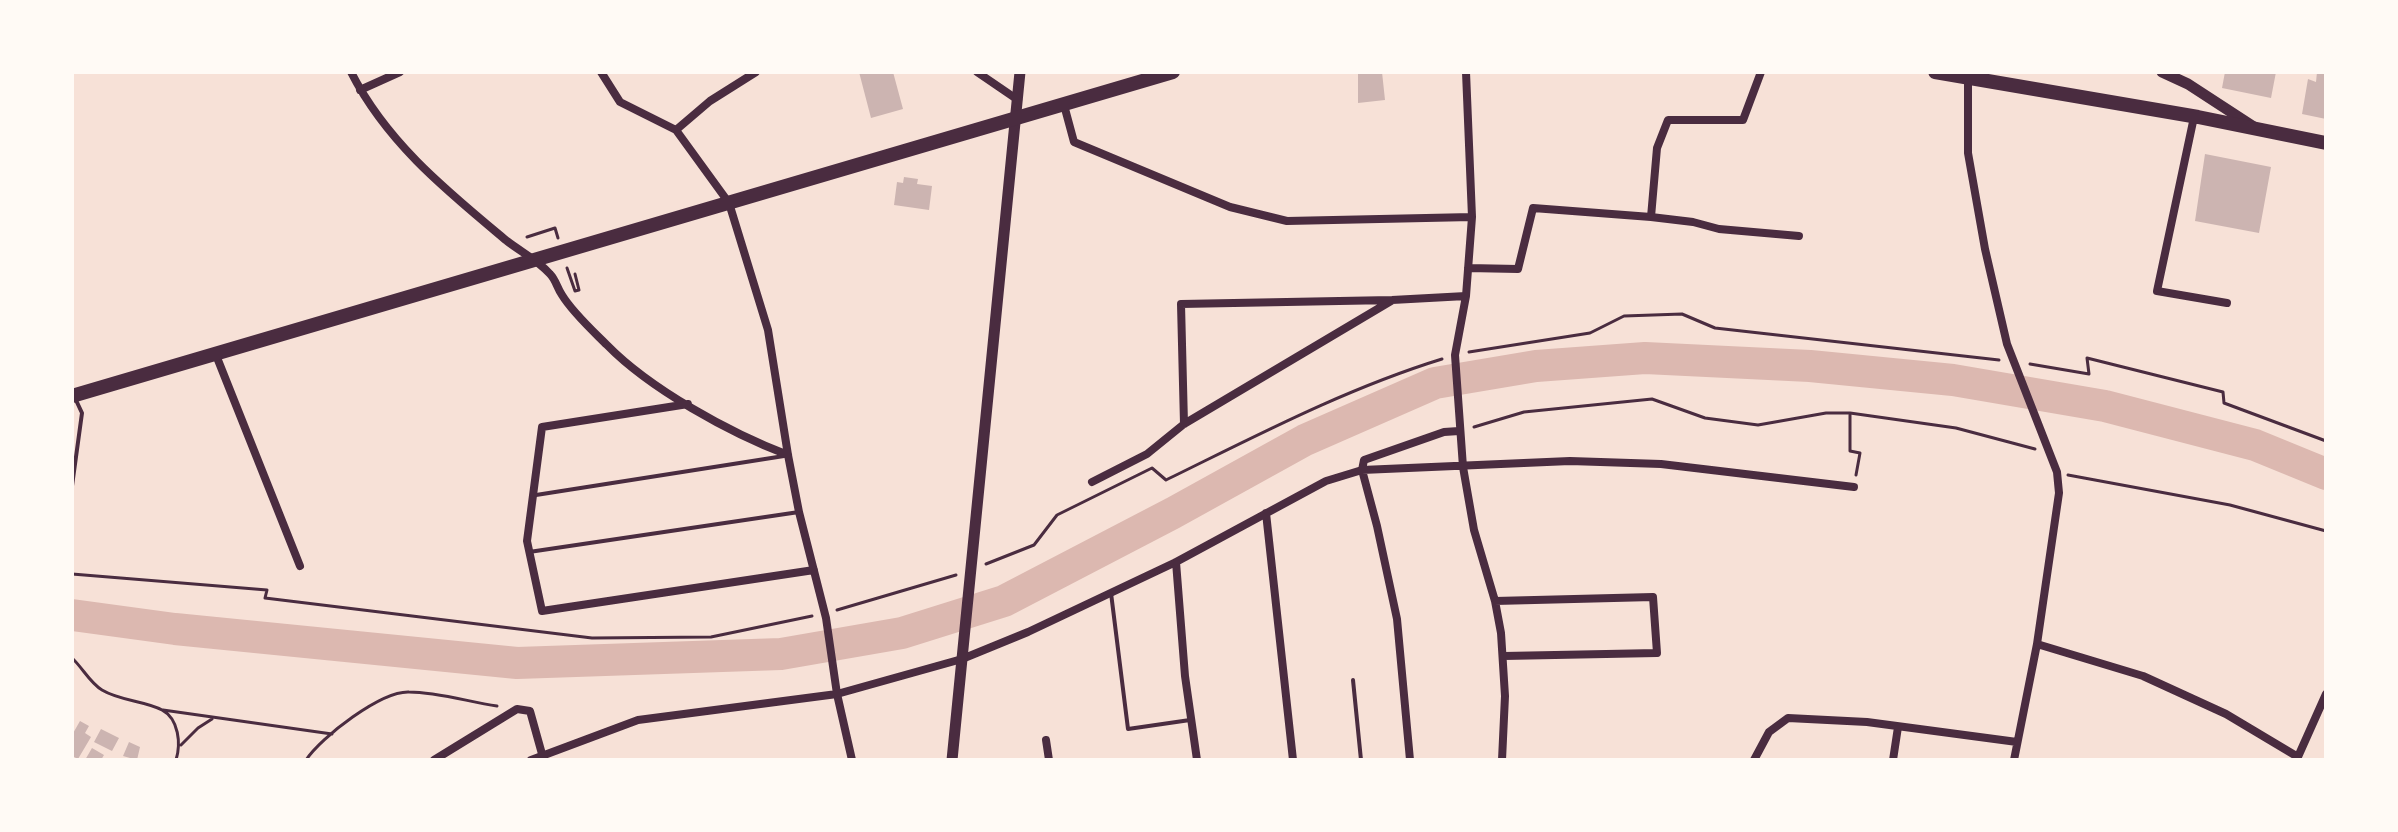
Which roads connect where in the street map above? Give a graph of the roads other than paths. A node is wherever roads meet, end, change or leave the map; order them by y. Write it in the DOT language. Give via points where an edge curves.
graph roads {
  1 [pos="351,72"];
  2 [pos="400,72"];
  3 [pos="601,72"];
  4 [pos="756,72"];
  5 [pos="977,72"];
  6 [pos="1020,72"];
  7 [pos="1173,72"];
  8 [pos="1466,72"];
  9 [pos="1761,72"];
  10 [pos="1935,72"];
  11 [pos="2162,72"];
  12 [pos="1968,75"];
  13 [pos="360,90"];
  14 [pos="1018,100"];
  15 [pos="1064,105"];
  16 [pos="2194,117"];
  17 [pos="1016,118"];
  18 [pos="2257,129"];
  19 [pos="676,130"];
  20 [pos="2326,143"];
  21 [pos="729,203"];
  22 [pos="1472,217"];
  23 [pos="1651,217"];
  24 [pos="1799,236"];
  25 [pos="534,259"];
  26 [pos="1468,268"];
  27 [pos="1466,296"];
  28 [pos="1392,300"];
  29 [pos="2227,303"];
  30 [pos="216,355"];
  31 [pos="73,396"];
  32 [pos="688,404"];
  33 [pos="1184,424"];
  34 [pos="1459,429"];
  35 [pos="788,455"];
  36 [pos="1463,467"];
  37 [pos="1362,470"];
  38 [pos="1092,482"];
  39 [pos="72,486"];
  40 [pos="1854,487"];
  41 [pos="533,495"];
  42 [pos="799,512"];
  43 [pos="1266,513"];
  44 [pos="529,552"];
  45 [pos="1176,562"];
  46 [pos="300,566"];
  47 [pos="814,570"];
  48 [pos="1111,591"];
  49 [pos="1495,601"];
  50 [pos="2037,644"];
  51 [pos="963,654"];
  52 [pos="1504,656"];
  53 [pos="1353,680"];
  54 [pos="837,692"];
  55 [pos="2326,694"];
  56 [pos="1191,720"];
  57 [pos="1898,727"];
  58 [pos="1046,740"];
  59 [pos="2017,742"];
  60 [pos="542,754"];
  61 [pos="2297,758"];
  62 [pos="434,760"];
  63 [pos="531,760"];
  64 [pos="852,760"];
  65 [pos="952,760"];
  66 [pos="1049,760"];
  67 [pos="1197,760"];
  68 [pos="1293,760"];
  69 [pos="1361,760"];
  70 [pos="1410,760"];
  71 [pos="1502,760"];
  72 [pos="1754,760"];
  73 [pos="1893,760"];
  74 [pos="2014,760"];
  1 -- 13 [label="street"];
  2 -- 13 [label="street"];
  3 -- 19 [label="street" via="620,102"];
  4 -- 19 [label="street"];
  5 -- 14 [label="street"];
  6 -- 14 [label="street"];
  7 -- 15 [label="main road"];
  8 -- 22 [label="street"];
  9 -- 23 [label="street" via="1743,120 1668,120 1657,148"];
  10 -- 12 [label="main road"];
  11 -- 18 [label="street"];
  12 -- 16 [label="main road"];
  12 -- 50 [label="street" via="1968,153 1985,249 2014,362 2057,472 2059,493"];
  13 -- 25 [label="street" via="419,166"];
  14 -- 17 [label="street"];
  15 -- 17 [label="main road"];
  15 -- 22 [label="street" via="1074,142 1230,207 1287,221"];
  16 -- 18 [label="main road"];
  16 -- 29 [label="street" via="2157,291"];
  17 -- 21 [label="main road"];
  17 -- 51 [label="street"];
  18 -- 20 [label="main road"];
  19 -- 21 [label="street"];
  21 -- 25 [label="main road"];
  21 -- 35 [label="street" via="768,330"];
  22 -- 26 [label="street"];
  23 -- 24 [label="street"];
  23 -- 26 [label="street" via="1533,208 1518,269"];
  25 -- 30 [label="main road"];
  25 -- 32 [label="street" via="608,347"];
  26 -- 27 [label="street"];
  27 -- 28 [label="street"];
  27 -- 34 [label="street" via="1455,357"];
  28 -- 33 [label="street"];
  28 -- 33 [label="street" via="1181,304"];
  30 -- 31 [label="main road"];
  30 -- 46 [label="street"];
  31 -- 39 [label="lane" via="82,413"];
  32 -- 35 [label="street" via="755,443"];
  32 -- 41 [label="street" via="542,427"];
  33 -- 38 [label="street" via="1147,454"];
  34 -- 36 [label="street"];
  34 -- 37 [label="street" via="1364,460"];
  35 -- 41 [label="lane"];
  35 -- 42 [label="street"];
  36 -- 37 [label="street"];
  36 -- 40 [label="street" via="1570,461 1661,464"];
  36 -- 49 [label="street"];
  37 -- 43 [label="street" via="1326,481"];
  37 -- 70 [label="street" via="1397,619"];
  41 -- 44 [label="street"];
  42 -- 44 [label="lane"];
  42 -- 47 [label="street"];
  43 -- 45 [label="street"];
  43 -- 68 [label="street"];
  44 -- 47 [label="street" via="542,611"];
  45 -- 48 [label="street"];
  45 -- 56 [label="street"];
  47 -- 54 [label="street" via="829,614"];
  48 -- 51 [label="street" via="1028,632"];
  48 -- 56 [label="lane" via="1128,729"];
  49 -- 52 [label="street"];
  49 -- 52 [label="street" via="1653,597 1657,653"];
  50 -- 59 [label="street"];
  50 -- 61 [label="street" via="2143,676 2226,714"];
  51 -- 54 [label="street"];
  51 -- 65 [label="street"];
  52 -- 71 [label="street"];
  53 -- 69 [label="lane"];
  54 -- 60 [label="street" via="638,720"];
  54 -- 64 [label="street"];
  55 -- 61 [label="street"];
  56 -- 67 [label="street"];
  57 -- 59 [label="street"];
  57 -- 72 [label="street" via="1788,718 1769,732"];
  57 -- 73 [label="street"];
  58 -- 66 [label="street"];
  59 -- 74 [label="street"];
  60 -- 62 [label="street" via="530,711 517,709"];
  60 -- 63 [label="street"];
}
